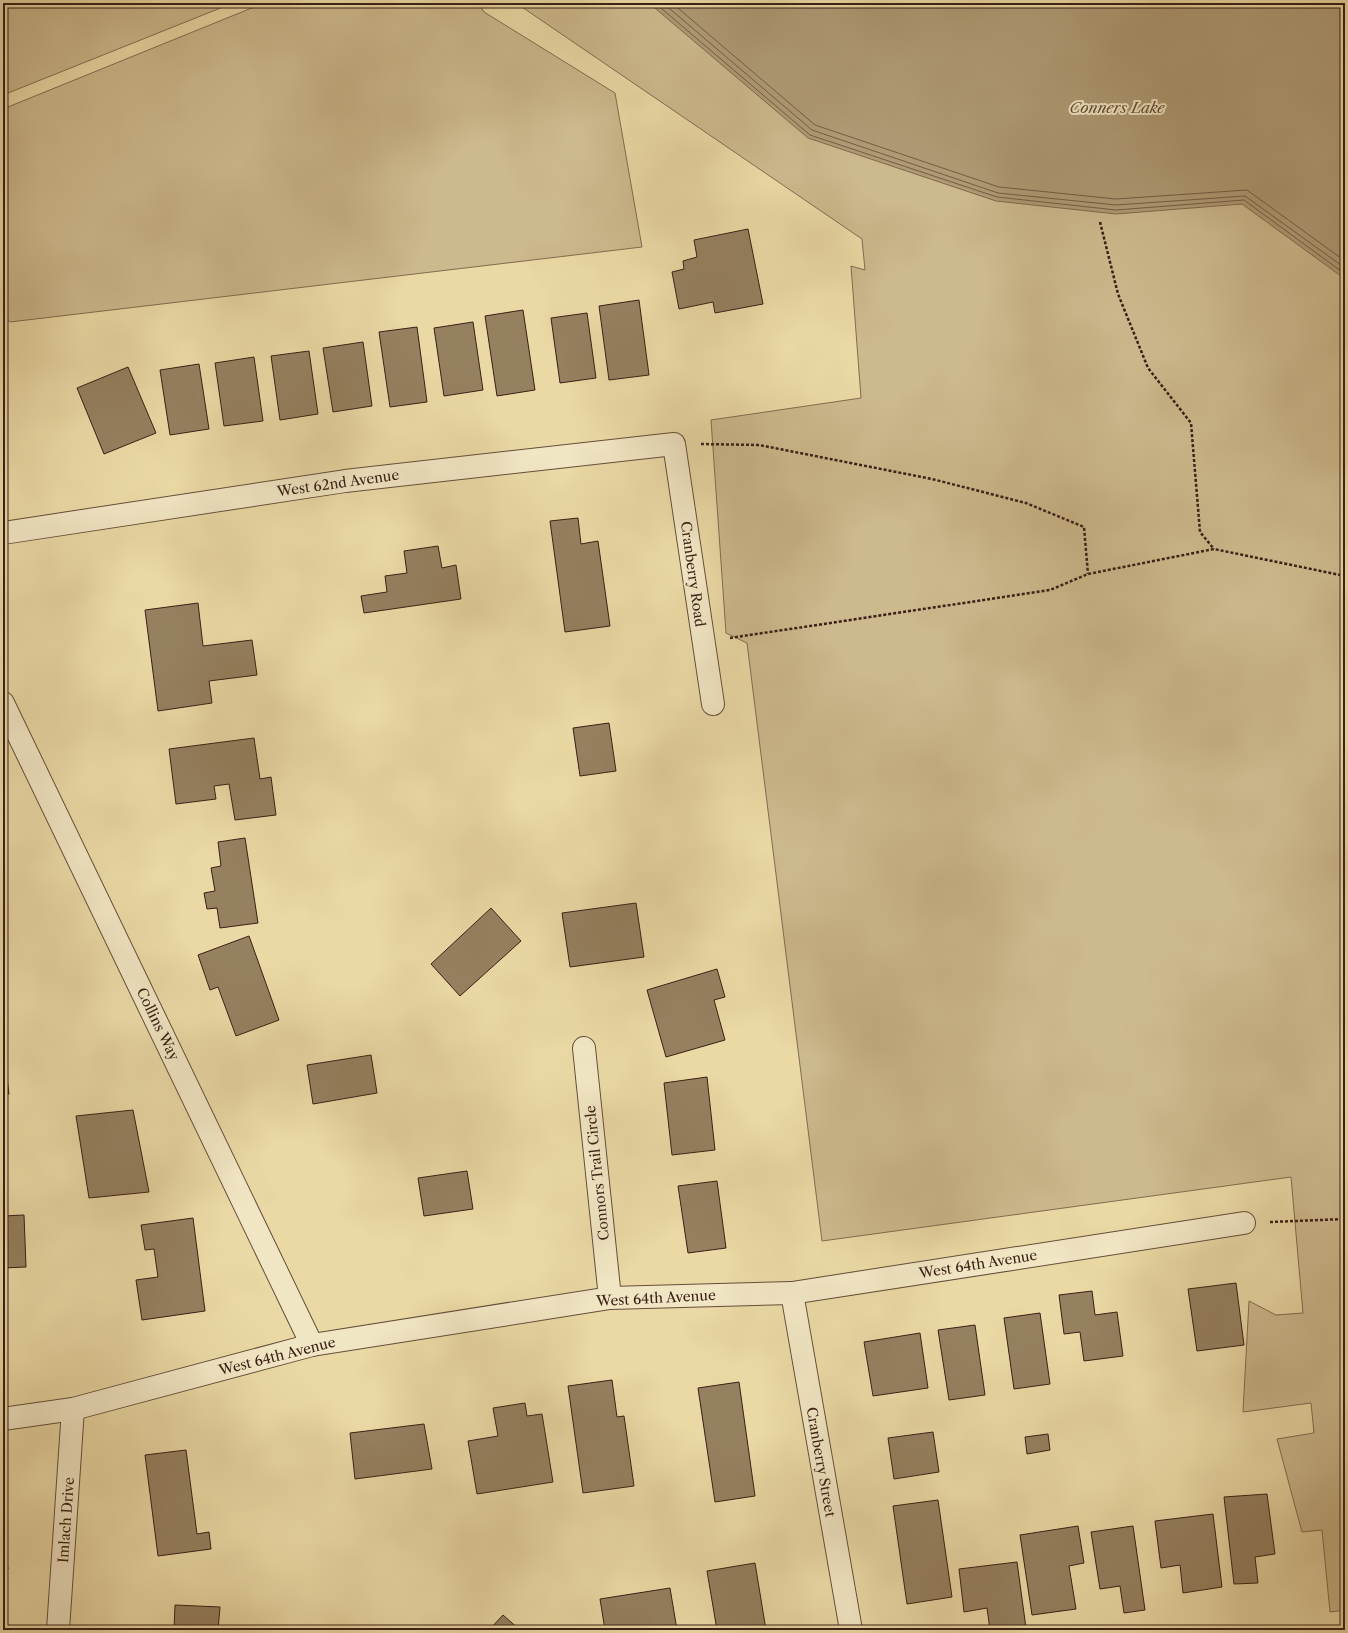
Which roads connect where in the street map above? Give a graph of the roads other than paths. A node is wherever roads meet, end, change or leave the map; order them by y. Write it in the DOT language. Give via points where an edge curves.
graph roads {
  1 [pos="674,444"];
  2 [pos="3,533"];
  3 [pos="3,702"];
  4 [pos="712,704"];
  5 [pos="584,1048"];
  6 [pos="1244,1223"];
  7 [pos="792,1293"];
  8 [pos="610,1298"];
  9 [pos="312,1345"];
  10 [pos="73,1409"];
  11 [pos="3,1419"];
  12 [pos="58,1630"];
  13 [pos="851,1630"];
  1 -- 2 [label="street, West 62nd Avenue" via="345,481"];
  1 -- 4 [label="street, Cranberry Road"];
  3 -- 9 [label="street, Collins Way"];
  5 -- 8 [label="street, Connors Trail Circle"];
  6 -- 7 [label="street, West 64th Avenue"];
  7 -- 8 [label="street, West 64th Avenue"];
  7 -- 13 [label="street, Cranberry Street"];
  8 -- 9 [label="street, West 64th Avenue"];
  9 -- 10 [label="street, West 64th Avenue"];
  10 -- 11 [label="street, West 64th Avenue"];
  10 -- 12 [label="street, Imlach Drive"];
}
